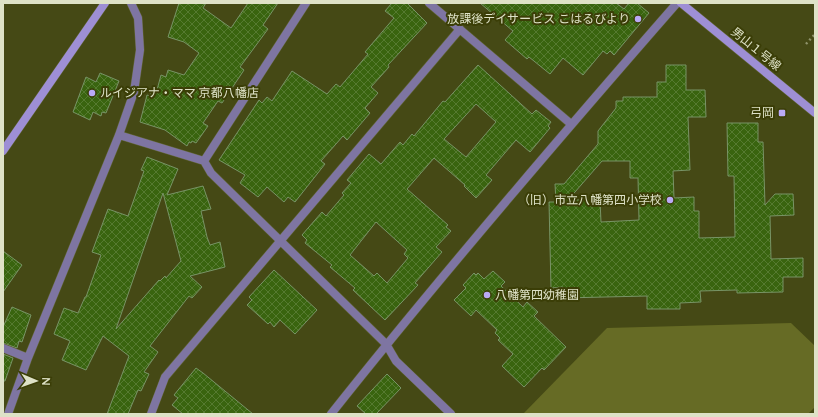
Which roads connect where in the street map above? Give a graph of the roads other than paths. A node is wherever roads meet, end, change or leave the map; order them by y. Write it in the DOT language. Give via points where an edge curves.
graph roads {
  1 [pos="105,3"];
  2 [pos="131,3"];
  3 [pos="306,3"];
  4 [pos="429,3"];
  5 [pos="677,3"];
  6 [pos="681,3"];
  7 [pos="460,29"];
  8 [pos="815,113"];
  9 [pos="571,124"];
  10 [pos="119,134"];
  11 [pos="3,151"];
  12 [pos="204,161"];
  13 [pos="280,240"];
  14 [pos="386,344"];
  15 [pos="3,348"];
  16 [pos="28,358"];
  17 [pos="8,414"];
  18 [pos="151,414"];
  19 [pos="331,414"];
  20 [pos="450,414"];
  1 -- 11 [label="street"];
  2 -- 10 [label="street" via="138,18 140,50 134,92"];
  3 -- 12 [label="street"];
  4 -- 7 [label="street"];
  5 -- 9 [label="street"];
  6 -- 8 [label="street, 男山１号線"];
  7 -- 9 [label="street"];
  7 -- 13 [label="street"];
  9 -- 14 [label="street"];
  10 -- 12 [label="street"];
  10 -- 16 [label="street"];
  12 -- 13 [label="street" via="211,173"];
  13 -- 14 [label="street"];
  13 -- 18 [label="street" via="165,376"];
  14 -- 19 [label="street"];
  14 -- 20 [label="street" via="396,361"];
  15 -- 16 [label="street"];
  16 -- 17 [label="street"];
}
